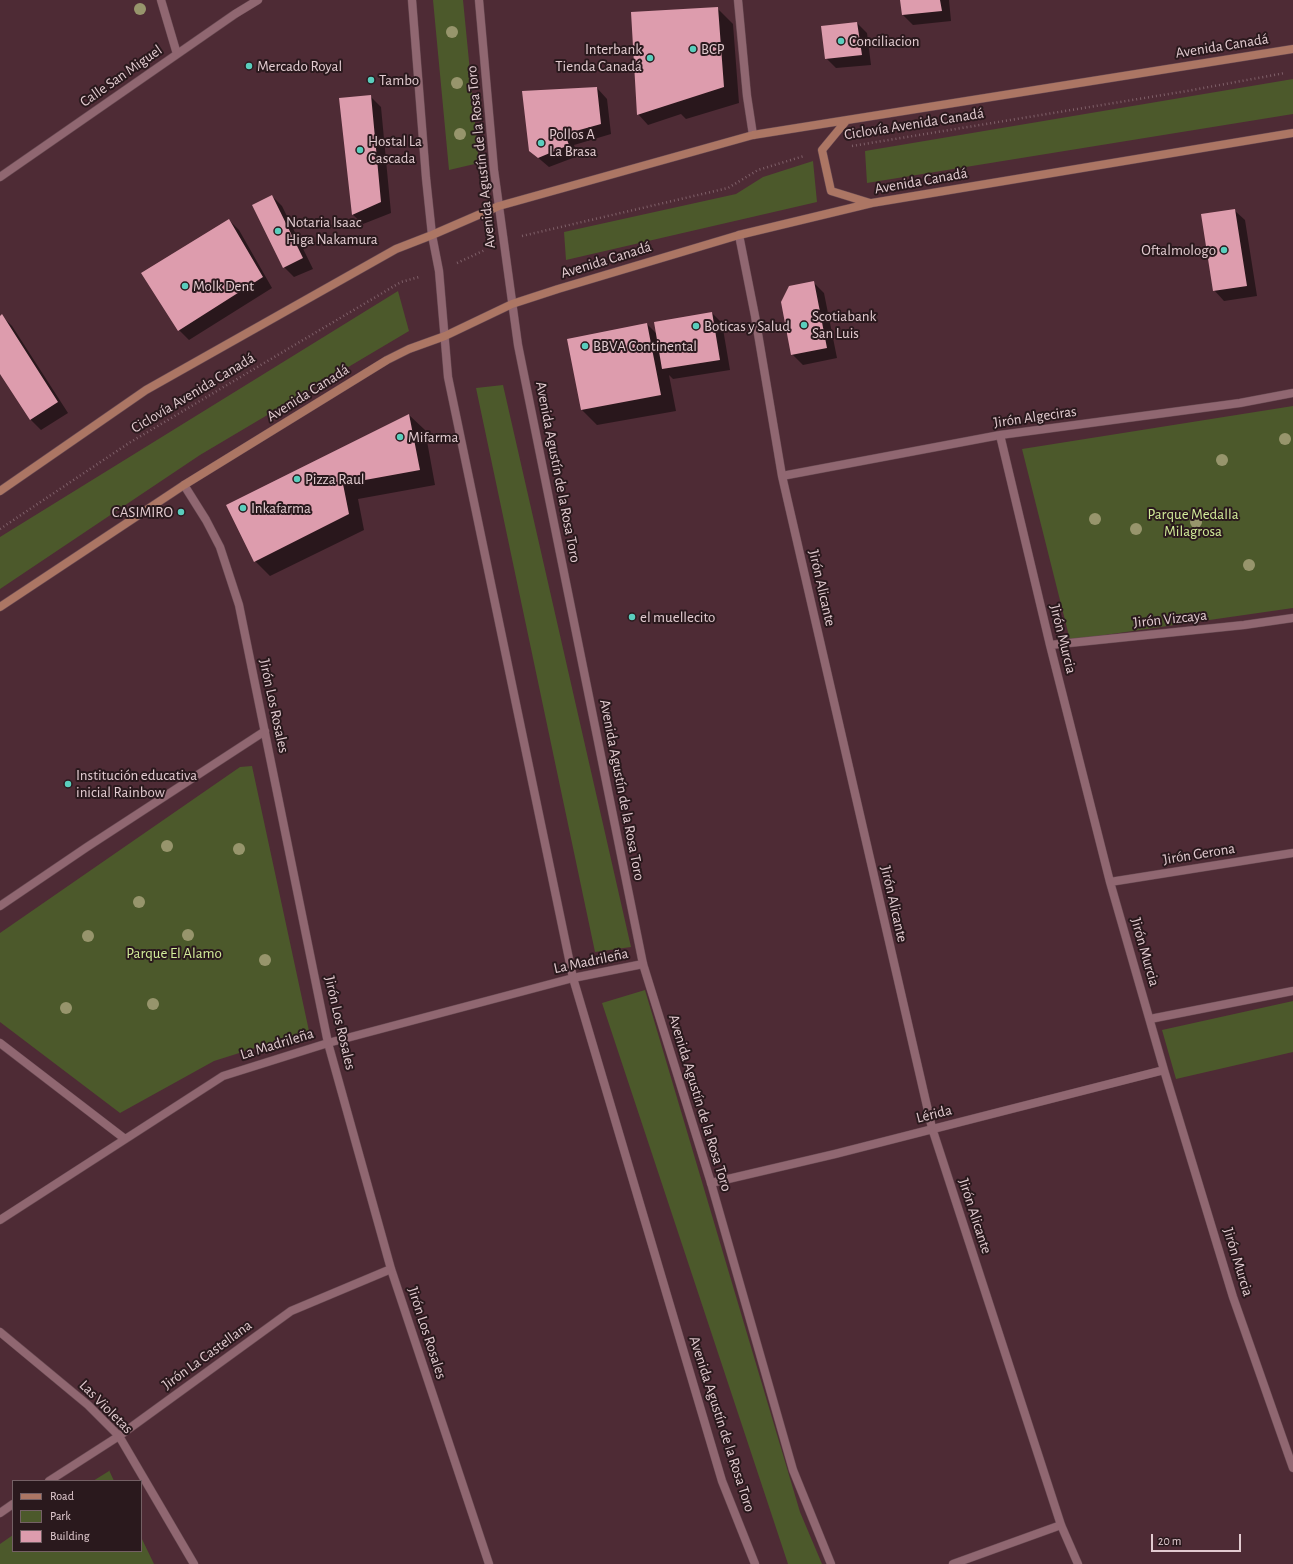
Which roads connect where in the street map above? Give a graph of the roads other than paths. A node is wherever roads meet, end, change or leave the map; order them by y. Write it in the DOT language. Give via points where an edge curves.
graph roads {
  1 [pos="161,0"];
  2 [pos="258,0"];
  3 [pos="412,0"];
  4 [pos="479,0"];
  5 [pos="738,0"];
  6 [pos="1293,49"];
  7 [pos="177,54"];
  8 [pos="846,121"];
  9 [pos="1293,133"];
  10 [pos="753,135"];
  11 [pos="0,177"];
  12 [pos="872,203"];
  13 [pos="498,206"];
  14 [pos="739,234"];
  15 [pos="432,236"];
  16 [pos="512,304"];
  17 [pos="445,336"];
  18 [pos="1293,393"];
  19 [pos="1000,435"];
  20 [pos="782,476"];
  21 [pos="184,485"];
  22 [pos="0,491"];
  23 [pos="0,607"];
  24 [pos="1293,618"];
  25 [pos="1050,645"];
  26 [pos="265,731"];
  27 [pos="1293,852"];
  28 [pos="1110,882"];
  29 [pos="0,906"];
  30 [pos="643,964"];
  31 [pos="573,978"];
  32 [pos="1293,991"];
  33 [pos="1150,1019"];
  34 [pos="0,1042"];
  35 [pos="328,1043"];
  36 [pos="1164,1070"];
  37 [pos="932,1128"];
  38 [pos="125,1139"];
  39 [pos="710,1183"];
  40 [pos="0,1220"];
  41 [pos="391,1269"];
  42 [pos="0,1332"];
  43 [pos="119,1436"];
  44 [pos="1293,1468"];
  45 [pos="51,1480"];
  46 [pos="12,1505"];
  47 [pos="0,1513"];
  48 [pos="1061,1525"];
  49 [pos="194,1564"];
  50 [pos="489,1564"];
  51 [pos="755,1564"];
  52 [pos="831,1564"];
  53 [pos="953,1564"];
  54 [pos="1078,1564"];
  1 -- 7 [label="street"];
  2 -- 7 [label="street, Calle San Miguel"];
  3 -- 15 [label="street, Avenida Agustín de la Rosa Toro"];
  4 -- 13 [label="street, Avenida Agustín de la Rosa Toro"];
  5 -- 10 [label="street"];
  6 -- 8 [label="main road, Avenida Canadá"];
  7 -- 11 [label="street, Calle San Miguel"];
  8 -- 10 [label="main road, Avenida Canadá"];
  8 -- 12 [label="main road" via="822,150 831,191"];
  9 -- 12 [label="main road, Avenida Canadá"];
  10 -- 13 [label="main road, Avenida Canadá"];
  12 -- 14 [label="main road, Avenida Canadá"];
  13 -- 15 [label="main road, Avenida Canadá"];
  13 -- 16 [label="street, Avenida Agustín de la Rosa Toro"];
  14 -- 16 [label="main road, Avenida Canadá"];
  14 -- 20 [label="street, Jirón Alicante" via="756,316"];
  15 -- 17 [label="street, Avenida Agustín de la Rosa Toro" via="439,271"];
  15 -- 22 [label="main road, Avenida Canadá" via="396,249 146,390"];
  16 -- 17 [label="main road, Avenida Canadá"];
  16 -- 30 [label="street, Avenida Agustín de la Rosa Toro" via="523,372"];
  17 -- 21 [label="main road, Avenida Canadá" via="387,360"];
  17 -- 31 [label="street, Avenida Agustín de la Rosa Toro" via="448,377"];
  18 -- 19 [label="street, Jirón Algeciras" via="1240,403"];
  19 -- 20 [label="street, Jirón Algeciras"];
  19 -- 25 [label="street, Jirón Murcia"];
  20 -- 37 [label="street, Jirón Alicante"];
  21 -- 23 [label="main road, Avenida Canadá"];
  21 -- 26 [label="street, Jirón Los Rosales" via="220,547 232,583 239,605"];
  24 -- 25 [label="street, Jirón Vizcaya"];
  25 -- 28 [label="street, Jirón Murcia"];
  26 -- 29 [label="street"];
  26 -- 35 [label="street, Jirón Los Rosales"];
  27 -- 28 [label="street, Jirón Gerona"];
  28 -- 33 [label="street, Jirón Murcia"];
  30 -- 31 [label="street, La Madrileña"];
  30 -- 39 [label="street, Avenida Agustín de la Rosa Toro"];
  31 -- 35 [label="street, La Madrileña"];
  31 -- 51 [label="street, Avenida Agustín de la Rosa Toro" via="722,1481"];
  32 -- 33 [label="street"];
  33 -- 36 [label="street, Jirón Murcia"];
  34 -- 38 [label="street"];
  35 -- 38 [label="street, La Madrileña" via="223,1076"];
  35 -- 41 [label="street, Jirón Los Rosales"];
  36 -- 37 [label="street, Lérida"];
  36 -- 44 [label="street, Jirón Murcia" via="1233,1296"];
  37 -- 39 [label="street, Lérida"];
  37 -- 48 [label="street, Jirón Alicante"];
  38 -- 40 [label="street, La Madrileña"];
  39 -- 52 [label="street, Avenida Agustín de la Rosa Toro" via="793,1470"];
  41 -- 43 [label="street, Jirón La Castellana" via="291,1311"];
  41 -- 50 [label="street, Jirón Los Rosales"];
  42 -- 43 [label="street, Las Violetas" via="88,1405"];
  43 -- 45 [label="street, Jirón La Castellana"];
  43 -- 49 [label="street, Las Violetas"];
  46 -- 47 [label="street"];
  48 -- 53 [label="street"];
  48 -- 54 [label="street, Jirón Alicante"];
}
